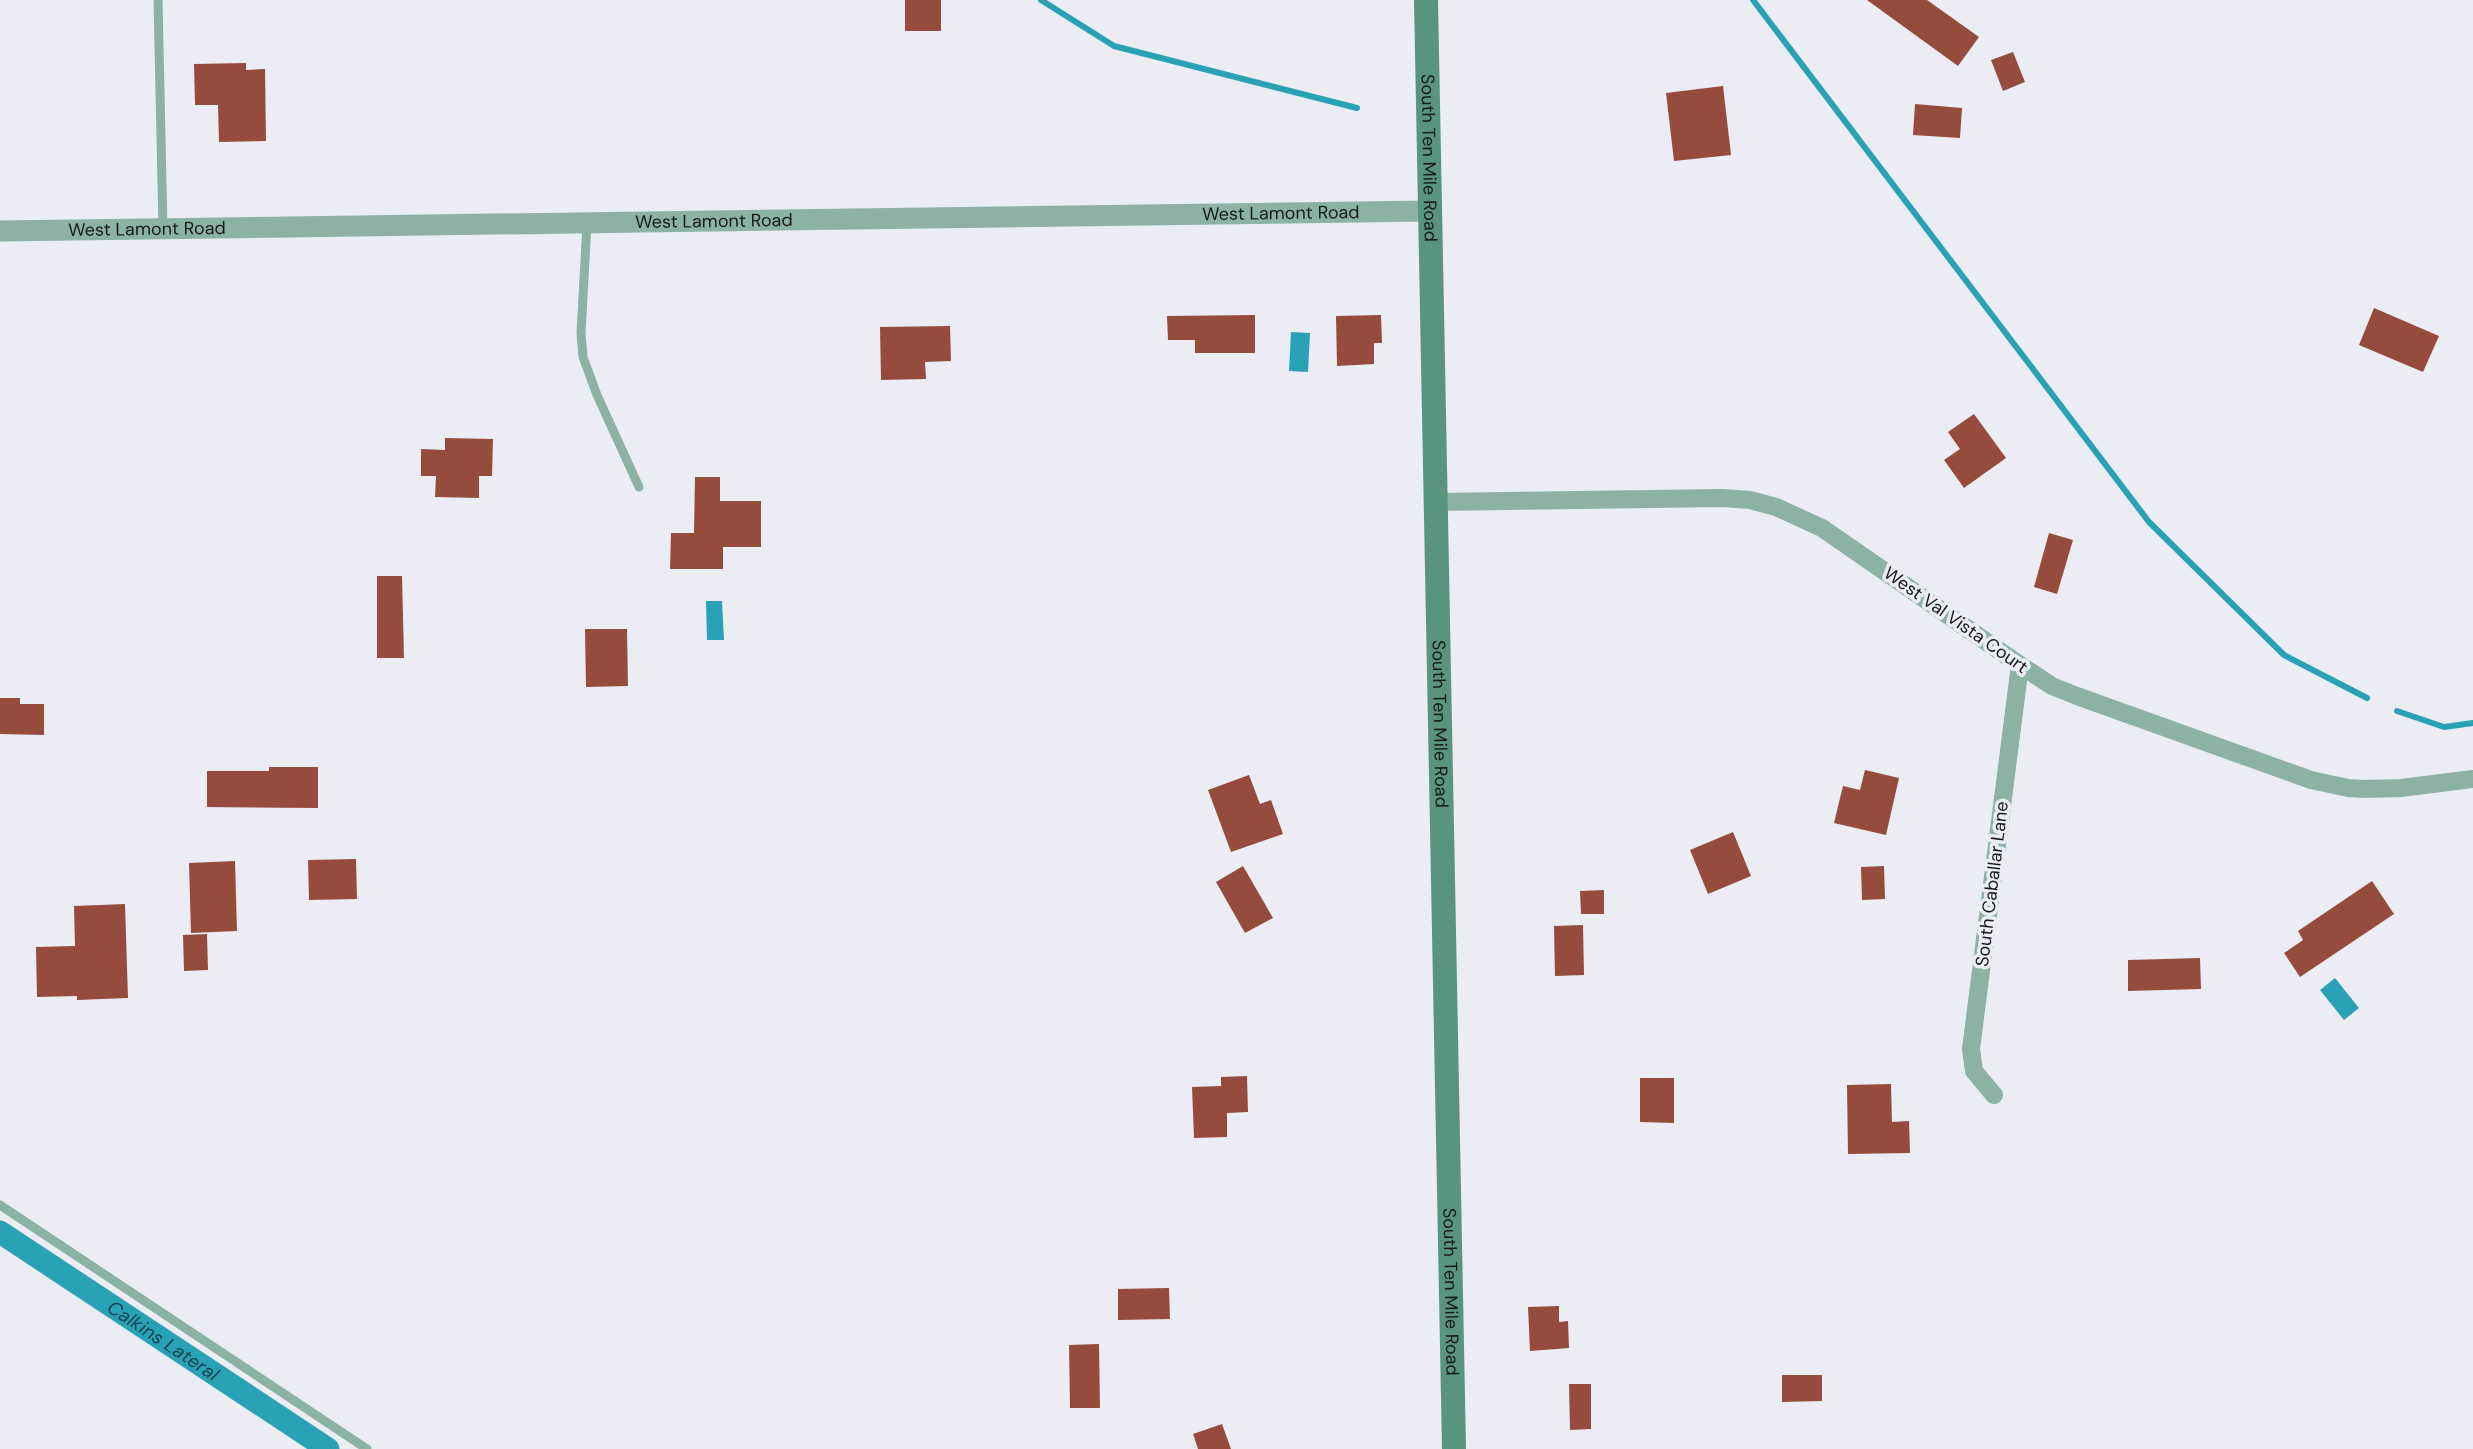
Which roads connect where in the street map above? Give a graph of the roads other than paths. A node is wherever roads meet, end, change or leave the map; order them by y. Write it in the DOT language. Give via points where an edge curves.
graph roads {
  1 [pos="158,0"];
  2 [pos="1426,0"];
  3 [pos="1429,211"];
  4 [pos="587,223"];
  5 [pos="163,229"];
  6 [pos="0,231"];
  7 [pos="639,487"];
  8 [pos="1435,502"];
  9 [pos="2020,665"];
  10 [pos="2473,779"];
  11 [pos="1994,1096"];
  12 [pos="0,1205"];
  13 [pos="368,1449"];
  14 [pos="1454,1449"];
  1 -- 5 [label="lane"];
  2 -- 3 [label="main road, South Ten Mile Road"];
  3 -- 4 [label="street, West Lamont Road"];
  3 -- 8 [label="main road, South Ten Mile Road"];
  4 -- 5 [label="street, West Lamont Road"];
  4 -- 7 [label="lane" via="583,357"];
  5 -- 6 [label="street, West Lamont Road"];
  8 -- 9 [label="street, West Val Vista Court" via="1722,498 1776,507 1822,528"];
  8 -- 14 [label="main road, South Ten Mile Road"];
  9 -- 10 [label="street, West Val Vista Court" via="2077,696 2312,780 2364,789"];
  9 -- 11 [label="street, South Caballar Lane" via="1971,1049 1974,1070"];
  12 -- 13 [label="lane"];
}
